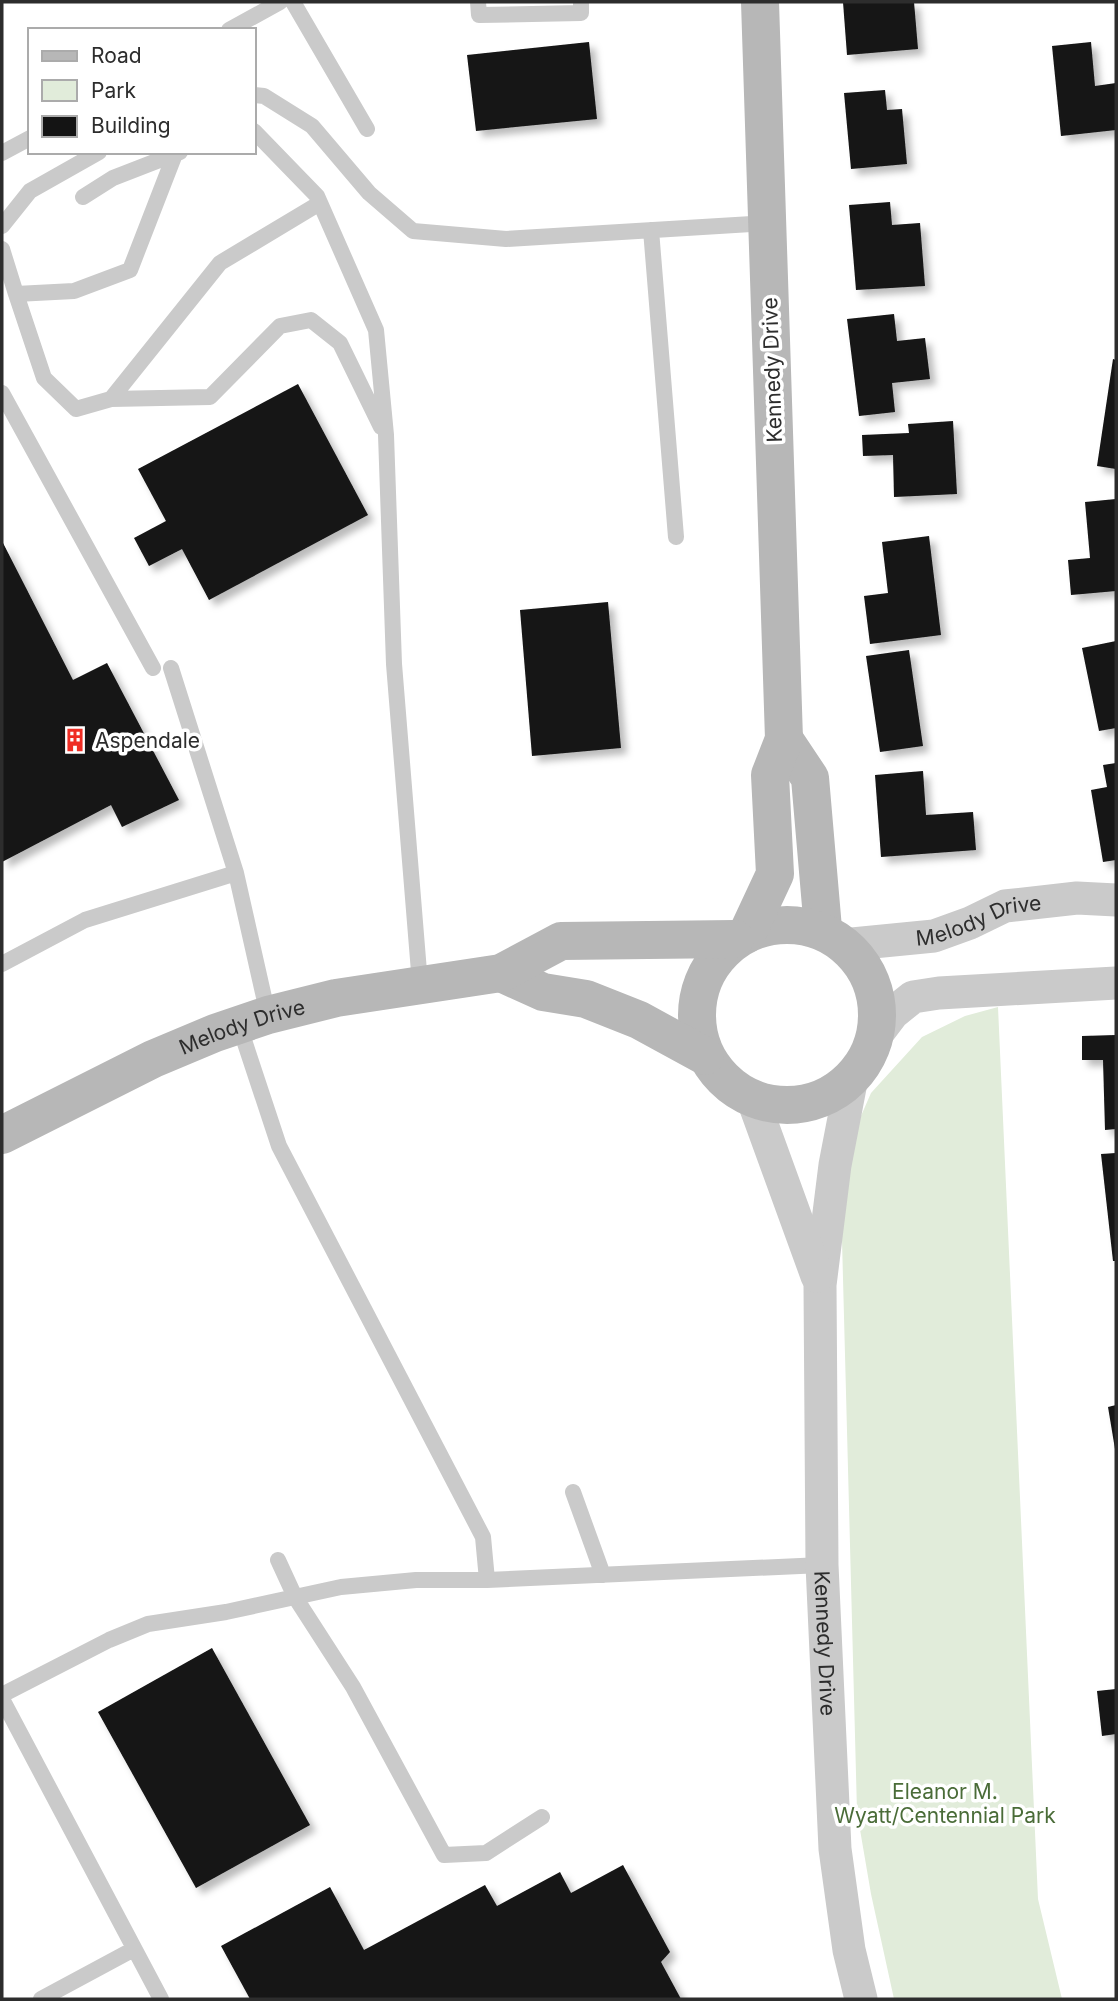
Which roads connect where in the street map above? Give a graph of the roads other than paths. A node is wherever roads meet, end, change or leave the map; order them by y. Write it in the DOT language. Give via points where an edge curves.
graph roads {
  1 [pos="280,2"];
  2 [pos="293,2"];
  3 [pos="478,2"];
  4 [pos="581,2"];
  5 [pos="760,2"];
  6 [pos="233,28"];
  7 [pos="256,95"];
  8 [pos="367,129"];
  9 [pos="256,133"];
  10 [pos="28,139"];
  11 [pos="2,153"];
  12 [pos="95,154"];
  13 [pos="175,154"];
  14 [pos="178,154"];
  15 [pos="83,197"];
  16 [pos="320,203"];
  17 [pos="767,223"];
  18 [pos="2,226"];
  19 [pos="651,230"];
  20 [pos="2,249"];
  21 [pos="16,294"];
  22 [pos="2,393"];
  23 [pos="111,399"];
  24 [pos="386,435"];
  25 [pos="676,537"];
  26 [pos="153,668"];
  27 [pos="171,668"];
  28 [pos="783,739"];
  29 [pos="236,873"];
  30 [pos="1116,900"];
  31 [pos="741,936"];
  32 [pos="832,937"];
  33 [pos="2,964"];
  34 [pos="501,973"];
  35 [pos="1116,983"];
  36 [pos="420,984"];
  37 [pos="253,1020"];
  38 [pos="871,1042"];
  39 [pos="705,1056"];
  40 [pos="852,1077"];
  41 [pos="751,1097"];
  42 [pos="2,1135"];
  43 [pos="820,1285"];
  44 [pos="573,1492"];
  45 [pos="278,1560"];
  46 [pos="822,1565"];
  47 [pos="603,1574"];
  48 [pos="487,1580"];
  49 [pos="295,1597"];
  50 [pos="2,1697"];
  51 [pos="542,1817"];
  52 [pos="134,1949"];
  53 [pos="41,1999"];
  54 [pos="160,1999"];
  55 [pos="861,1999"];
  1 -- 6 [label="lane"];
  2 -- 8 [label="lane"];
  3 -- 4 [label="lane" via="479,15 582,13"];
  5 -- 17 [label="street, Kennedy Drive"];
  7 -- 19 [label="lane" via="312,126 369,193 412,231 506,239"];
  9 -- 16 [label="lane"];
  10 -- 11 [label="lane"];
  12 -- 18 [label="lane" via="30,191"];
  13 -- 15 [label="lane" via="113,178"];
  14 -- 21 [label="lane" via="130,270 74,291"];
  16 -- 23 [label="lane" via="220,263"];
  16 -- 24 [label="lane" via="376,330"];
  17 -- 19 [label="lane"];
  17 -- 28 [label="street, Kennedy Drive"];
  19 -- 25 [label="lane"];
  20 -- 21 [label="lane"];
  21 -- 23 [label="lane" via="44,378 76,409"];
  22 -- 26 [label="lane"];
  23 -- 24 [label="lane" via="210,397 280,326 311,320 340,343"];
  24 -- 36 [label="lane" via="394,664"];
  27 -- 29 [label="lane"];
  28 -- 31 [label="street, Kennedy Drive" via="770,775 775,874"];
  28 -- 32 [label="street" via="810,778"];
  29 -- 33 [label="lane" via="85,920"];
  29 -- 37 [label="lane"];
  30 -- 32 [label="street, Melody Drive" via="1076,898 1005,906 934,936"];
  31 -- 32 [label="street" via="782,926"];
  31 -- 34 [label="street, Melody Drive" via="561,941"];
  31 -- 39 [label="street" via="716,958 699,994 697,1014"];
  32 -- 38 [label="street" via="858,958 877,997"];
  34 -- 36 [label="street, Melody Drive"];
  34 -- 39 [label="street" via="543,992 586,999 639,1020"];
  35 -- 38 [label="street" via="913,997 893,1013"];
  36 -- 37 [label="street, Melody Drive" via="336,998"];
  37 -- 42 [label="street, Melody Drive" via="153,1059"];
  37 -- 48 [label="lane" via="279,1146 483,1537"];
  38 -- 40 [label="street"];
  39 -- 41 [label="street" via="716,1072"];
  40 -- 41 [label="street" via="811,1102 775,1105"];
  40 -- 43 [label="street, Kennedy Drive"];
  41 -- 43 [label="street, Kennedy Drive"];
  43 -- 46 [label="street, Kennedy Drive"];
  44 -- 47 [label="lane"];
  45 -- 49 [label="lane"];
  46 -- 47 [label="lane"];
  46 -- 55 [label="street, Kennedy Drive" via="835,1849"];
  47 -- 48 [label="lane"];
  48 -- 49 [label="lane" via="416,1580 341,1587"];
  49 -- 50 [label="lane" via="148,1624"];
  49 -- 51 [label="lane" via="354,1687 444,1855 486,1853"];
  50 -- 52 [label="lane"];
  52 -- 53 [label="lane"];
  52 -- 54 [label="lane"];
}
